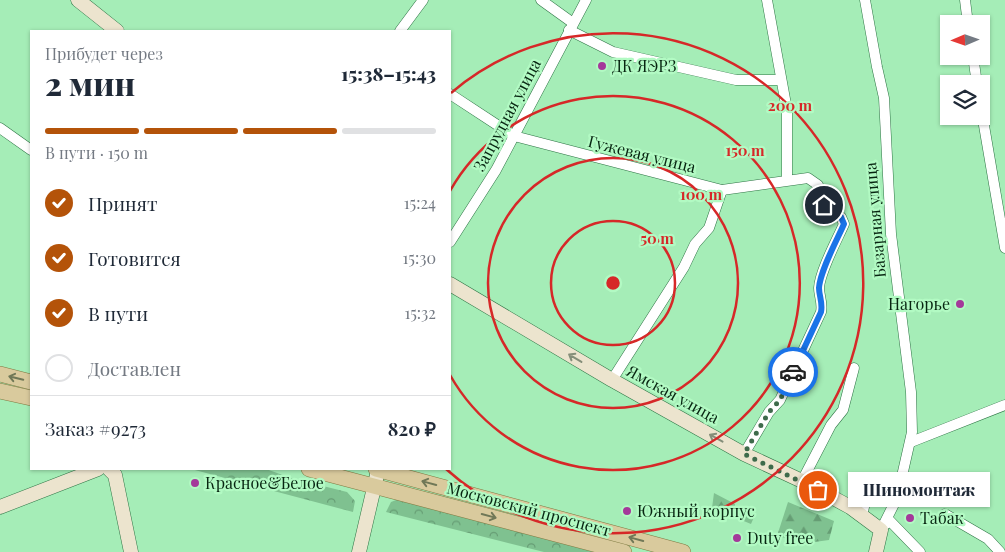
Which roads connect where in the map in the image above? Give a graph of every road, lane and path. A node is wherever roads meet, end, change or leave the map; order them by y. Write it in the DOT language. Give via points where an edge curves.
graph roads {
  1 [pos="423,0"];
  2 [pos="541,0"];
  3 [pos="586,0"];
  4 [pos="767,0"];
  5 [pos="865,0"];
  6 [pos="965,0"];
  7 [pos="85,2"];
  8 [pos="967,15"];
  9 [pos="571,27"];
  10 [pos="116,30"];
  11 [pos="401,30"];
  12 [pos="781,80"];
  13 [pos="451,95"];
  14 [pos="984,125"];
  15 [pos="0,128"];
  16 [pos="514,136"];
  17 [pos="30,149"];
  18 [pos="787,179"];
  19 [pos="722,190"];
  20 [pos="1003,227"];
  21 [pos="451,240"];
  22 [pos="1005,248"];
  23 [pos="451,285"];
  24 [pos="854,368"];
  25 [pos="0,374"];
  26 [pos="612,380"];
  27 [pos="30,382"];
  28 [pos="0,390"];
  29 [pos="30,398"];
  30 [pos="1005,404"];
  31 [pos="911,442"];
  32 [pos="744,454"];
  33 [pos="95,470"];
  34 [pos="111,470"];
  35 [pos="313,470"];
  36 [pos="378,470"];
  37 [pos="382,470"];
  38 [pos="802,481"];
  39 [pos="374,486"];
  40 [pos="898,498"];
  41 [pos="0,507"];
  42 [pos="945,514"];
  43 [pos="862,516"];
  44 [pos="881,530"];
  45 [pos="132,552"];
  46 [pos="358,552"];
  47 [pos="624,552"];
  48 [pos="683,552"];
  49 [pos="876,552"];
  50 [pos="920,552"];
  51 [pos="1000,552"];
  1 -- 11 [label="street"];
  2 -- 9 [label="street"];
  3 -- 9 [label="street, Запрудная улица"];
  4 -- 12 [label="street"];
  5 -- 31 [label="street, Базарная улица" via="884,98 891,234 911,392"];
  6 -- 8 [label="street"];
  7 -- 10 [label="main road"];
  9 -- 12 [label="street" via="613,52 736,80"];
  9 -- 16 [label="street, Запрудная улица"];
  12 -- 18 [label="street" via="787,110"];
  13 -- 16 [label="street, Гужевая улица"];
  14 -- 20 [label="street"];
  15 -- 17 [label="street"];
  16 -- 19 [label="street, Гужевая улица"];
  16 -- 21 [label="street, Запрудная улица"];
  18 -- 19 [label="street, Гужевая улица"];
  18 -- 32 [label="street, Гужевая улица" via="808,178 818,185 824,205 841,217 844,224 821,278 821,312 780,400"];
  19 -- 26 [label="street" via="709,228 695,244 684,267"];
  20 -- 22 [label="street"];
  26 -- 23 [label="main road, Ямская улица, one-way"];
  24 -- 38 [label="street" via="843,410 831,424"];
  27 -- 25 [label="main road, one-way"];
  32 -- 26 [label="main road, Ямская улица, one-way"];
  28 -- 29 [label="main road"];
  30 -- 31 [label="street"];
  31 -- 40 [label="street, Базарная улица"];
  32 -- 38 [label="main road, Ямская улица"];
  33 -- 41 [label="main road"];
  34 -- 45 [label="main road" via="115,475"];
  35 -- 39 [label="main road, Московский проспект"];
  36 -- 39 [label="main road"];
  48 -- 37 [label="main road, Московский проспект, one-way"];
  38 -- 43 [label="main road, Ямская улица"];
  39 -- 46 [label="main road"];
  39 -- 47 [label="main road, Московский проспект, one-way"];
  40 -- 43 [label="street" via="872,492 867,495"];
  40 -- 44 [label="street, Базарная улица"];
  42 -- 51 [label="street" via="988,539"];
  43 -- 44 [label="main road, Ямская улица"];
  44 -- 49 [label="main road, Базарная улица"];
  44 -- 50 [label="street" via="889,520"];
}
